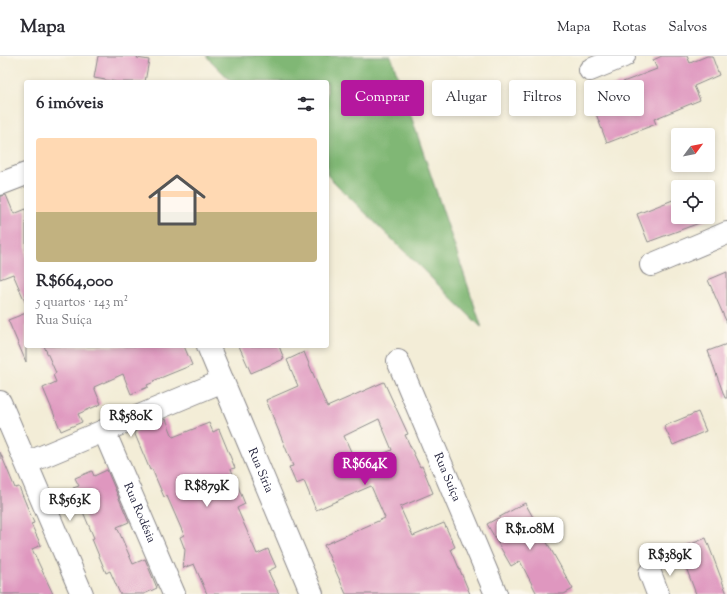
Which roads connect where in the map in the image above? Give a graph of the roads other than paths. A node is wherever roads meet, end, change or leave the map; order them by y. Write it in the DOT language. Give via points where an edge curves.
graph roads {
  1 [pos="624,56"];
  2 [pos="590,70"];
  3 [pos="24,175"];
  4 [pos="0,184"];
  5 [pos="727,233"];
  6 [pos="651,265"];
  7 [pos="209,348"];
  8 [pos="398,361"];
  9 [pos="223,380"];
  10 [pos="1,407"];
  11 [pos="104,431"];
  12 [pos="27,464"];
  13 [pos="650,573"];
  14 [pos="82,594"];
  15 [pos="174,594"];
  16 [pos="312,594"];
  17 [pos="496,594"];
  18 [pos="658,594"];
  1 -- 2 [label="street"];
  3 -- 4 [label="street"];
  5 -- 6 [label="street"];
  7 -- 9 [label="street, Rua Síria"];
  8 -- 17 [label="street, Rua Suíça"];
  9 -- 11 [label="street"];
  9 -- 16 [label="street, Rua Síria"];
  10 -- 12 [label="street"];
  11 -- 12 [label="street"];
  11 -- 15 [label="street, Rua Rodésia"];
  12 -- 14 [label="street"];
  13 -- 18 [label="street"];
}
